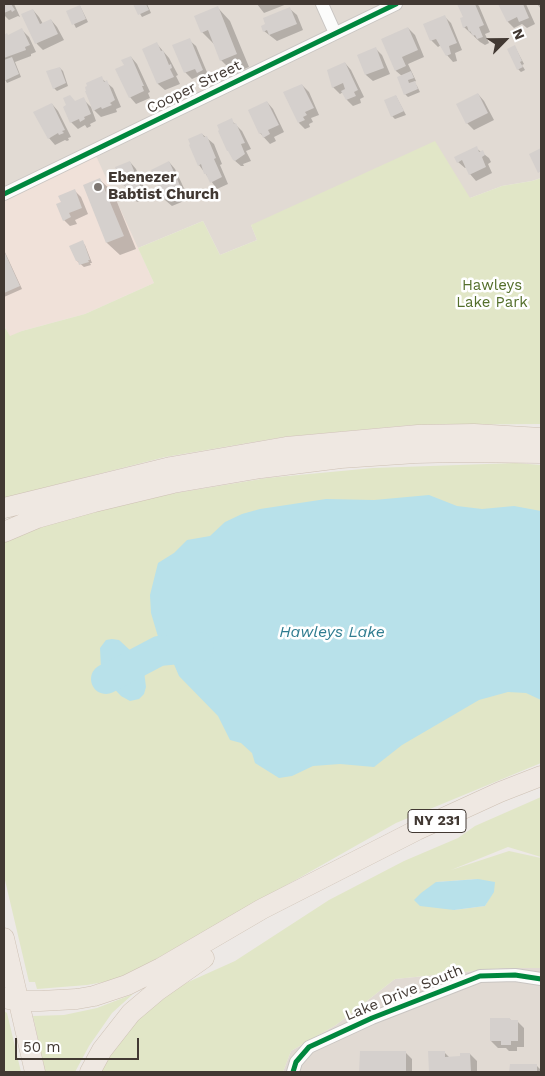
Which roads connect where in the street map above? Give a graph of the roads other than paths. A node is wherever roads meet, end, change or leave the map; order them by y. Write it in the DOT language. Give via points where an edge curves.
graph roads {
  1 [pos="322,4"];
  2 [pos="396,4"];
  3 [pos="335,34"];
  4 [pos="4,194"];
  5 [pos="541,438"];
  6 [pos="541,453"];
  7 [pos="4,508"];
  8 [pos="4,532"];
  9 [pos="541,776"];
  10 [pos="336,873"];
  11 [pos="4,946"];
  12 [pos="541,979"];
  13 [pos="11,1000"];
  14 [pos="35,1072"];
  15 [pos="90,1072"];
  16 [pos="293,1072"];
  1 -- 3 [label="street"];
  2 -- 3 [label="street, Cooper Street"];
  3 -- 4 [label="street, Cooper Street"];
  5 -- 7 [label="main road" via="446,434 286,447 162,469"];
  6 -- 8 [label="main road" via="388,455 261,468 173,483 102,500 38,518"];
  9 -- 10 [label="main road, NY 231" via="417,830"];
  10 -- 13 [label="main road" via="262,909 162,968 111,991 77,999"];
  10 -- 15 [label="main road" via="212,952 143,1002 120,1025"];
  11 -- 13 [label="main road"];
  12 -- 16 [label="street, Lake Drive South" via="515,975 480,976 372,1018 309,1047 296,1062"];
  13 -- 14 [label="main road"];
}
